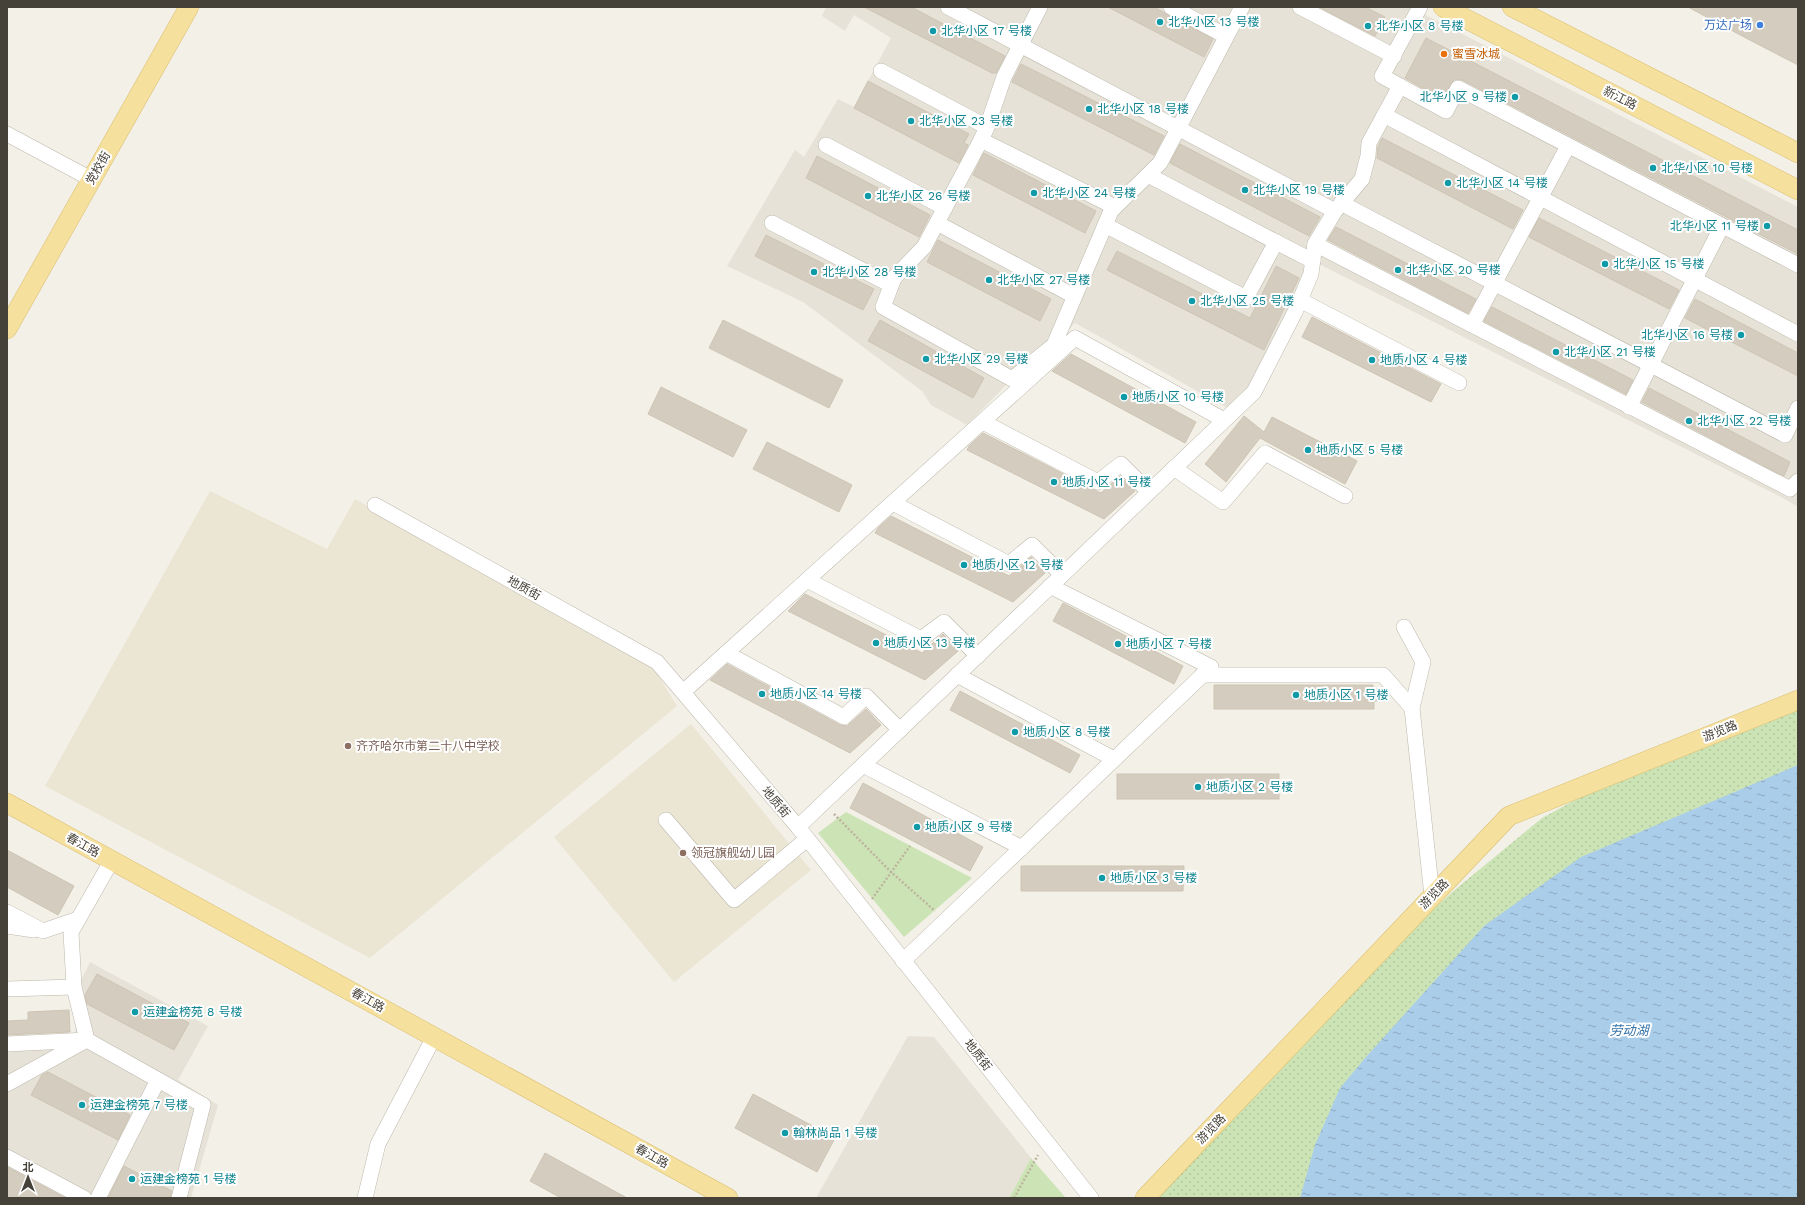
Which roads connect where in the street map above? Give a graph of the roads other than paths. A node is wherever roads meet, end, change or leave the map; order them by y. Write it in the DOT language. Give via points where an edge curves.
graph roads {
  1 [pos="189,7"];
  2 [pos="948,7"];
  3 [pos="1040,7"];
  4 [pos="1171,7"];
  5 [pos="1242,7"];
  6 [pos="1300,7"];
  7 [pos="1420,7"];
  8 [pos="1442,7"];
  9 [pos="1512,7"];
  10 [pos="1226,36"];
  11 [pos="1020,46"];
  12 [pos="1394,56"];
  13 [pos="881,71"];
  14 [pos="1400,86"];
  15 [pos="1384,115"];
  16 [pos="1178,129"];
  17 [pos="7,134"];
  18 [pos="984,134"];
  19 [pos="826,145"];
  20 [pos="1568,146"];
  21 [pos="1798,153"];
  22 [pos="1148,175"];
  23 [pos="91,179"];
  24 [pos="1798,190"];
  25 [pos="1540,198"];
  26 [pos="1115,207"];
  27 [pos="1338,207"];
  28 [pos="945,208"];
  29 [pos="772,223"];
  30 [pos="937,223"];
  31 [pos="1105,225"];
  32 [pos="1722,226"];
  33 [pos="1276,242"];
  34 [pos="1315,244"];
  35 [pos="1313,261"];
  36 [pos="1798,266"];
  37 [pos="1695,279"];
  38 [pos="1494,283"];
  39 [pos="891,285"];
  40 [pos="1074,296"];
  41 [pos="1300,300"];
  42 [pos="1472,325"];
  43 [pos="7,329"];
  44 [pos="1798,334"];
  45 [pos="1651,365"];
  46 [pos="1459,383"];
  47 [pos="1629,406"];
  48 [pos="1798,408"];
  49 [pos="1224,420"];
  50 [pos="983,422"];
  51 [pos="1174,468"];
  52 [pos="1798,481"];
  53 [pos="1149,492"];
  54 [pos="1345,496"];
  55 [pos="893,503"];
  56 [pos="375,505"];
  57 [pos="1062,575"];
  58 [pos="807,580"];
  59 [pos="1050,586"];
  60 [pos="1404,627"];
  61 [pos="726,653"];
  62 [pos="978,656"];
  63 [pos="957,675"];
  64 [pos="1202,675"];
  65 [pos="683,692"];
  66 [pos="1798,700"];
  67 [pos="1412,708"];
  68 [pos="900,730"];
  69 [pos="1114,759"];
  70 [pos="863,765"];
  71 [pos="7,803"];
  72 [pos="666,820"];
  73 [pos="802,833"];
  74 [pos="1022,848"];
  75 [pos="112,860"];
  76 [pos="1432,896"];
  77 [pos="7,912"];
  78 [pos="78,919"];
  79 [pos="7,926"];
  80 [pos="43,930"];
  81 [pos="903,961"];
  82 [pos="74,987"];
  83 [pos="7,989"];
  84 [pos="434,1037"];
  85 [pos="87,1040"];
  86 [pos="7,1044"];
  87 [pos="158,1080"];
  88 [pos="7,1084"];
  89 [pos="7,1157"];
  90 [pos="84,1198"];
  91 [pos="98,1198"];
  92 [pos="179,1198"];
  93 [pos="365,1198"];
  94 [pos="728,1198"];
  95 [pos="1092,1198"];
  96 [pos="1145,1198"];
  1 -- 23 [label="main road, 党校街"];
  2 -- 11 [label="street"];
  3 -- 11 [label="street"];
  4 -- 10 [label="street"];
  5 -- 10 [label="street"];
  6 -- 12 [label="street"];
  7 -- 12 [label="street"];
  8 -- 24 [label="main road, 新江路"];
  9 -- 21 [label="main road"];
  10 -- 16 [label="street"];
  11 -- 16 [label="street"];
  11 -- 18 [label="street" via="1004,77"];
  12 -- 14 [label="street" via="1382,76"];
  13 -- 18 [label="street"];
  14 -- 15 [label="street"];
  14 -- 20 [label="street" via="1446,111 1458,88"];
  15 -- 25 [label="street"];
  15 -- 27 [label="street" via="1369,143 1362,179"];
  16 -- 22 [label="street" via="1160,163"];
  16 -- 27 [label="street"];
  17 -- 23 [label="street"];
  18 -- 26 [label="street"];
  18 -- 28 [label="street"];
  19 -- 28 [label="street"];
  20 -- 25 [label="street"];
  20 -- 32 [label="street"];
  22 -- 26 [label="street"];
  22 -- 33 [label="street"];
  23 -- 43 [label="main road, 党校街"];
  25 -- 37 [label="street"];
  25 -- 38 [label="street"];
  26 -- 31 [label="street"];
  27 -- 34 [label="street"];
  27 -- 38 [label="street"];
  28 -- 30 [label="street"];
  29 -- 39 [label="street"];
  30 -- 39 [label="street" via="924,246 894,278"];
  30 -- 40 [label="street"];
  31 -- 33 [label="street" via="1246,298"];
  31 -- 40 [label="street"];
  32 -- 36 [label="street"];
  32 -- 37 [label="street"];
  33 -- 35 [label="street"];
  34 -- 35 [label="street"];
  34 -- 42 [label="street"];
  35 -- 41 [label="street" via="1311,274"];
  37 -- 44 [label="street"];
  37 -- 45 [label="street"];
  38 -- 42 [label="street"];
  38 -- 45 [label="street"];
  39 -- 40 [label="street" via="883,307 1012,379 1054,345"];
  41 -- 46 [label="street"];
  41 -- 49 [label="street" via="1254,392"];
  42 -- 47 [label="street"];
  45 -- 47 [label="street"];
  45 -- 48 [label="street" via="1784,435"];
  47 -- 52 [label="street" via="1790,490"];
  49 -- 50 [label="street" via="1075,338"];
  49 -- 51 [label="street"];
  50 -- 53 [label="street" via="1098,482 1121,464"];
  50 -- 55 [label="street"];
  51 -- 53 [label="street"];
  51 -- 54 [label="street" via="1223,502 1265,453"];
  53 -- 57 [label="street"];
  55 -- 57 [label="street" via="1009,564 1032,545"];
  55 -- 58 [label="street"];
  56 -- 65 [label="street, 地质街" via="657,662"];
  57 -- 59 [label="street"];
  58 -- 61 [label="street"];
  58 -- 62 [label="street" via="921,639 944,622"];
  59 -- 62 [label="street"];
  59 -- 64 [label="street" via="1211,667"];
  60 -- 67 [label="street" via="1423,662"];
  61 -- 65 [label="street"];
  61 -- 68 [label="street" via="844,717 866,696"];
  62 -- 63 [label="street"];
  63 -- 68 [label="street"];
  63 -- 69 [label="street"];
  64 -- 67 [label="street" via="1383,675"];
  64 -- 69 [label="street"];
  65 -- 73 [label="street, 地质街"];
  66 -- 76 [label="main road, 游览路" via="1509,816"];
  67 -- 76 [label="street"];
  68 -- 70 [label="street"];
  69 -- 74 [label="street"];
  70 -- 73 [label="street" via="824,803"];
  70 -- 74 [label="street"];
  71 -- 75 [label="main road, 春江路"];
  72 -- 73 [label="street" via="734,900"];
  73 -- 81 [label="street, 地质街"];
  74 -- 81 [label="street"];
  75 -- 78 [label="street"];
  75 -- 84 [label="main road, 春江路"];
  76 -- 96 [label="main road, 游览路"];
  77 -- 80 [label="street"];
  78 -- 80 [label="street"];
  78 -- 82 [label="street" via="71,932"];
  79 -- 80 [label="street"];
  81 -- 95 [label="street, 地质街"];
  82 -- 83 [label="street"];
  82 -- 85 [label="street"];
  84 -- 93 [label="street" via="378,1144"];
  84 -- 94 [label="main road, 春江路"];
  85 -- 86 [label="street"];
  85 -- 87 [label="street"];
  85 -- 88 [label="street"];
  87 -- 91 [label="street"];
  87 -- 92 [label="street" via="203,1106"];
  89 -- 90 [label="street"];
}
